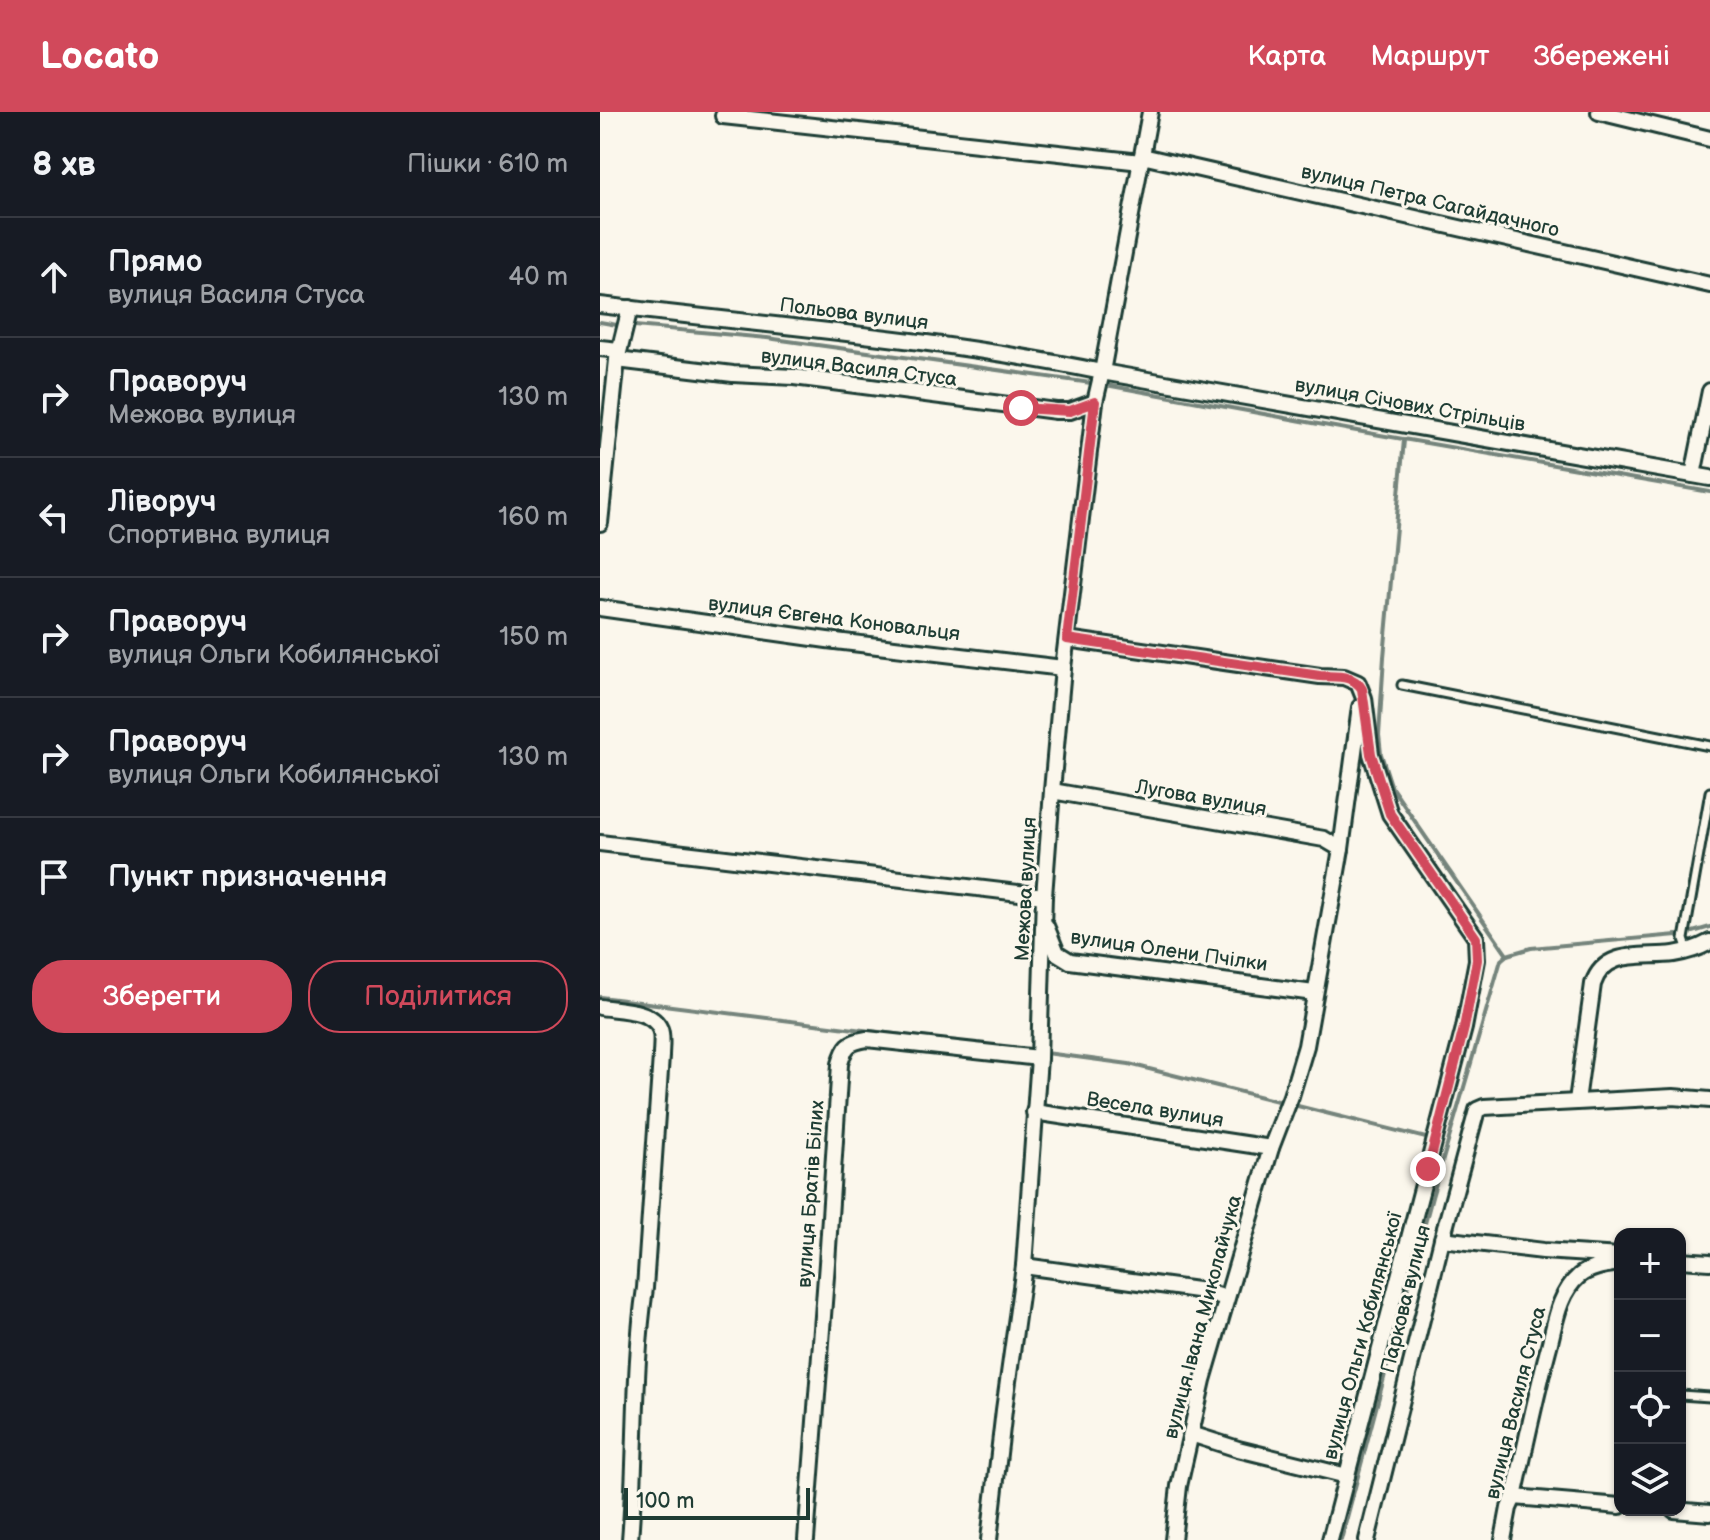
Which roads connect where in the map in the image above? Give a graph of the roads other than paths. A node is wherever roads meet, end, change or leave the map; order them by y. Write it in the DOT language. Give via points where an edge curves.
graph roads {
  1 [pos="1150,112"];
  2 [pos="1599,112"];
  3 [pos="723,116"];
  4 [pos="1710,139"];
  5 [pos="1141,159"];
  6 [pos="1710,285"];
  7 [pos="600,305"];
  8 [pos="630,308"];
  9 [pos="600,348"];
  10 [pos="618,355"];
  11 [pos="1102,372"];
  12 [pos="1710,391"];
  13 [pos="1095,402"];
  14 [pos="1693,475"];
  15 [pos="1710,478"];
  16 [pos="600,523"];
  17 [pos="600,608"];
  18 [pos="1067,639"];
  19 [pos="1063,668"];
  20 [pos="1402,685"];
  21 [pos="1363,693"];
  22 [pos="1710,746"];
  23 [pos="1052,791"];
  24 [pos="1710,792"];
  25 [pos="600,843"];
  26 [pos="1341,849"];
  27 [pos="1044,896"];
  28 [pos="1043,918"];
  29 [pos="1710,942"];
  30 [pos="1688,951"];
  31 [pos="1314,993"];
  32 [pos="600,1007"];
  33 [pos="1039,1058"];
  34 [pos="1710,1100"];
  35 [pos="1577,1101"];
  36 [pos="1034,1112"];
  37 [pos="1271,1148"];
  38 [pos="1442,1239"];
  39 [pos="1614,1256"];
  40 [pos="1686,1260"];
  41 [pos="1710,1262"];
  42 [pos="1614,1264"];
  43 [pos="1024,1266"];
  44 [pos="1226,1298"];
  45 [pos="1686,1395"];
  46 [pos="1710,1397"];
  47 [pos="1191,1434"];
  48 [pos="1347,1476"];
  49 [pos="1514,1497"];
  50 [pos="1614,1505"];
  51 [pos="1686,1511"];
  52 [pos="1710,1513"];
  53 [pos="630,1540"];
  54 [pos="806,1540"];
  55 [pos="989,1540"];
  56 [pos="1173,1540"];
  57 [pos="1330,1540"];
  58 [pos="1367,1540"];
  59 [pos="1503,1540"];
  1 -- 5 [label="street, Межова вулиця"];
  2 -- 4 [label="street"];
  3 -- 5 [label="street, вулиця Петра Сагайдачного"];
  5 -- 6 [label="street, вулиця Петра Сагайдачного"];
  5 -- 11 [label="street, Межова вулиця"];
  7 -- 8 [label="street, Польова вулиця"];
  8 -- 10 [label="street"];
  8 -- 11 [label="street, Польова вулиця" via="887,337"];
  9 -- 10 [label="street, вулиця Василя Стуса"];
  10 -- 13 [label="street, вулиця Василя Стуса" via="733,374 1056,411"];
  10 -- 16 [label="street"];
  11 -- 13 [label="street, Межова вулиця"];
  11 -- 14 [label="street, вулиця Січових Стрільців"];
  12 -- 14 [label="street"];
  13 -- 18 [label="street, Межова вулиця"];
  14 -- 15 [label="street, вулиця Січових Стрільців"];
  17 -- 19 [label="street, вулиця Євгена Коновальця"];
  18 -- 19 [label="street, Межова вулиця"];
  18 -- 21 [label="street" via="1344,677 1358,683"];
  19 -- 23 [label="street, Межова вулиця"];
  20 -- 22 [label="lane"];
  21 -- 26 [label="street, вулиця Івана Миколайчука"];
  21 -- 48 [label="street, вулиця Ольги Кобилянської" via="1371,754 1390,814 1476,938 1477,960 1464,1028"];
  23 -- 26 [label="street, Лугова вулиця" via="1324,839"];
  23 -- 27 [label="street, Межова вулиця"];
  24 -- 30 [label="lane" via="1684,939"];
  25 -- 27 [label="street"];
  26 -- 31 [label="street, вулиця Івана Миколайчука"];
  27 -- 28 [label="street, Межова вулиця"];
  28 -- 31 [label="street, вулиця Олени Пчілки" via="1057,953 1070,961"];
  28 -- 33 [label="street, Межова вулиця"];
  29 -- 30 [label="street"];
  30 -- 35 [label="street" via="1616,959 1601,968 1593,984"];
  31 -- 37 [label="street, вулиця Івана Миколайчука" via="1306,1046"];
  32 -- 53 [label="street" via="652,1018 661,1030"];
  33 -- 36 [label="street, Межова вулиця"];
  33 -- 54 [label="street, вулиця Братів Білих" via="867,1039 853,1041 844,1050"];
  34 -- 35 [label="street, Паркова вулиця"];
  35 -- 38 [label="street, Паркова вулиця" via="1477,1110"];
  36 -- 37 [label="street, Весела вулиця"];
  36 -- 43 [label="street, Межова вулиця"];
  37 -- 44 [label="street, вулиця Івана Миколайчука"];
  38 -- 39 [label="street"];
  38 -- 58 [label="street, Паркова вулиця"];
  40 -- 41 [label="street"];
  42 -- 49 [label="street, вулиця Василя Стуса" via="1580,1275 1566,1292 1535,1397"];
  43 -- 44 [label="street"];
  43 -- 55 [label="street, Межова вулиця"];
  44 -- 47 [label="street, вулиця Івана Миколайчука"];
  45 -- 46 [label="lane"];
  47 -- 48 [label="street"];
  47 -- 56 [label="street, вулиця Івана Миколайчука"];
  48 -- 57 [label="street, вулиця Ольги Кобилянської"];
  49 -- 50 [label="street"];
  49 -- 59 [label="street, вулиця Василя Стуса"];
  51 -- 52 [label="street"];
}
